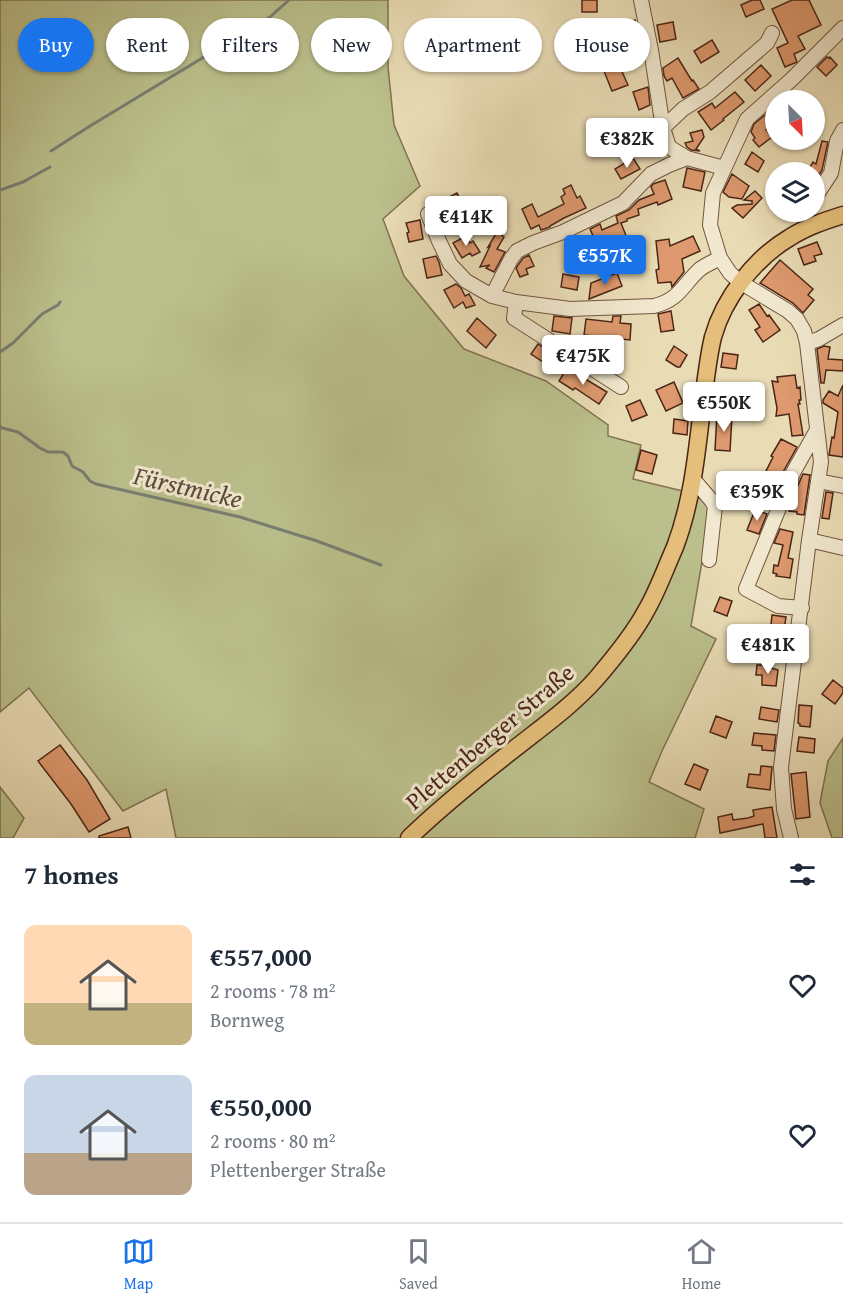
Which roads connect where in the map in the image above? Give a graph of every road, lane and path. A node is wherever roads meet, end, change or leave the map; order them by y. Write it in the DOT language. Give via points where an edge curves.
graph roads {
  1 [pos="640,0"];
  2 [pos="843,28"];
  3 [pos="772,33"];
  4 [pos="663,128"];
  5 [pos="843,130"];
  6 [pos="687,158"];
  7 [pos="724,168"];
  8 [pos="825,183"];
  9 [pos="429,214"];
  10 [pos="843,215"];
  11 [pos="825,216"];
  12 [pos="808,222"];
  13 [pos="720,258"];
  14 [pos="740,282"];
  15 [pos="492,296"];
  16 [pos="516,302"];
  17 [pos="843,325"];
  18 [pos="807,343"];
  19 [pos="621,387"];
  20 [pos="817,430"];
  21 [pos="694,480"];
  22 [pos="818,481"];
  23 [pos="843,486"];
  24 [pos="809,540"];
  25 [pos="843,548"];
  26 [pos="709,560"];
  27 [pos="802,608"];
  28 [pos="410,838"];
  29 [pos="791,838"];
  1 -- 4 [label="street"];
  2 -- 7 [label="street" via="747,119"];
  3 -- 4 [label="street" via="767,43"];
  4 -- 6 [label="street" via="669,147"];
  5 -- 8 [label="street"];
  6 -- 7 [label="street"];
  6 -- 15 [label="street" via="651,174 622,203 602,214 517,251"];
  7 -- 13 [label="street" via="713,194 710,225"];
  9 -- 15 [label="street" via="450,264 466,281"];
  10 -- 11 [label="main road, Plettenberger Straße"];
  12 -- 14 [label="main road, Plettenberger Straße"];
  13 -- 14 [label="street"];
  13 -- 16 [label="street" via="700,269 667,303 654,306 570,309"];
  14 -- 18 [label="street" via="797,319"];
  14 -- 21 [label="main road, Plettenberger Straße" via="722,315 708,360"];
  15 -- 16 [label="street"];
  16 -- 19 [label="street" via="514,318"];
  17 -- 18 [label="street"];
  18 -- 20 [label="street"];
  20 -- 22 [label="street" via="821,462"];
  20 -- 27 [label="street" via="794,471 746,589 778,606"];
  21 -- 26 [label="street" via="715,506"];
  21 -- 28 [label="main road, Plettenberger Straße" via="675,546 647,610 628,639 563,710 451,799"];
  22 -- 23 [label="street"];
  22 -- 24 [label="street"];
  24 -- 25 [label="street"];
  24 -- 27 [label="street"];
  27 -- 29 [label="street" via="781,766"];
}
